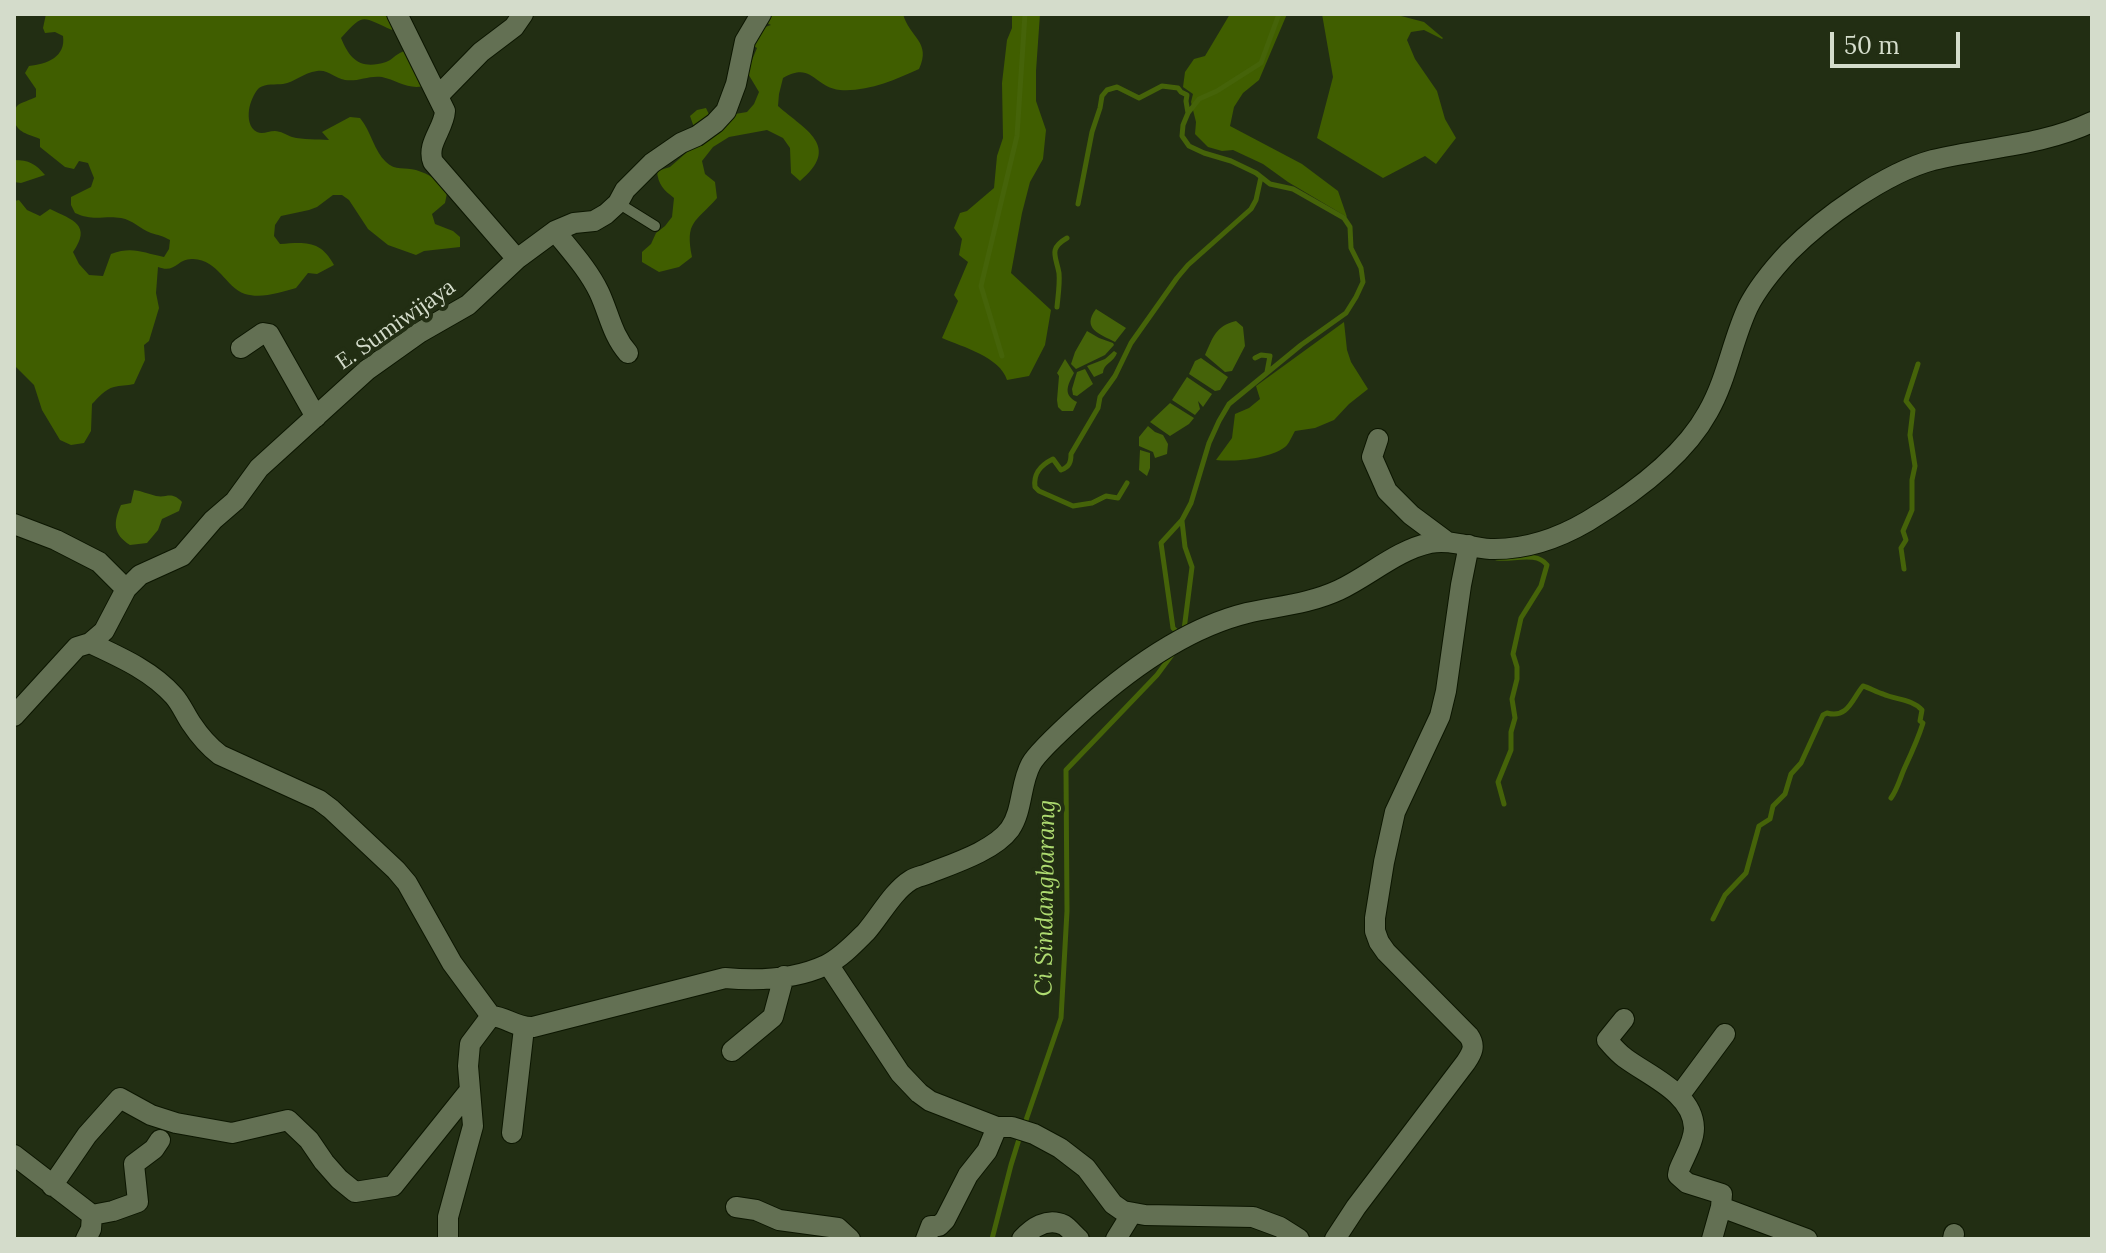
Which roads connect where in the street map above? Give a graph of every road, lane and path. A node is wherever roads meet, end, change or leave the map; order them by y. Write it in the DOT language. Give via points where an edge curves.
graph roads {
  1 [pos="397,14"];
  2 [pos="523,14"];
  3 [pos="761,14"];
  4 [pos="438,96"];
  5 [pos="2092,122"];
  6 [pos="618,203"];
  7 [pos="655,226"];
  8 [pos="555,231"];
  9 [pos="517,259"];
  10 [pos="241,348"];
  11 [pos="628,353"];
  12 [pos="316,417"];
  13 [pos="1378,439"];
  14 [pos="14,524"];
  15 [pos="1446,541"];
  16 [pos="1469,545"];
  17 [pos="126,589"];
  18 [pos="90,643"];
  19 [pos="14,716"];
  20 [pos="828,964"];
  21 [pos="784,976"];
  22 [pos="491,1016"];
  23 [pos="1624,1019"];
  24 [pos="524,1028"];
  25 [pos="1725,1034"];
  26 [pos="732,1051"];
  27 [pos="470,1090"];
  28 [pos="1679,1096"];
  29 [pos="1004,1127"];
  30 [pos="512,1133"];
  31 [pos="160,1140"];
  32 [pos="17,1165"];
  33 [pos="52,1186"];
  34 [pos="736,1207"];
  35 [pos="1721,1207"];
  36 [pos="1132,1213"];
  37 [pos="92,1215"];
  38 [pos="86,1239"];
  39 [pos="448,1239"];
  40 [pos="850,1239"];
  41 [pos="926,1239"];
  42 [pos="1022,1239"];
  43 [pos="1079,1239"];
  44 [pos="1116,1239"];
  45 [pos="1299,1239"];
  46 [pos="1335,1239"];
  47 [pos="1712,1239"];
  48 [pos="1807,1239"];
  1 -- 4 [label="street"];
  2 -- 4 [label="street"];
  3 -- 6 [label="street, E. Sumiwijaya" via="745,41 726,111 652,163"];
  4 -- 9 [label="street" via="445,119 432,147 433,162"];
  5 -- 16 [label="street" via="2042,140 1910,168 1845,206 1788,253 1759,288 1711,406 1676,453 1638,487 1567,533 1522,546"];
  6 -- 7 [label="lane"];
  6 -- 8 [label="street, E. Sumiwijaya" via="594,221"];
  8 -- 9 [label="street, E. Sumiwijaya"];
  8 -- 11 [label="street" via="592,280 612,331"];
  9 -- 12 [label="street, E. Sumiwijaya" via="468,305 367,370"];
  10 -- 12 [label="street" via="269,334"];
  12 -- 17 [label="street, E. Sumiwijaya" via="259,468 182,556 140,575"];
  13 -- 15 [label="street" via="1372,457 1387,491"];
  14 -- 17 [label="street" via="99,562"];
  15 -- 16 [label="street"];
  15 -- 20 [label="street" via="1427,543 1340,589 1244,614 1162,651 1113,685 1032,762 1011,828 995,844 910,881"];
  16 -- 46 [label="street" via="1443,703 1395,812 1375,931 1386,952 1469,1036 1472,1051"];
  17 -- 18 [label="street, E. Sumiwijaya" via="104,631"];
  18 -- 19 [label="street, E. Sumiwijaya" via="77,647"];
  18 -- 22 [label="street" via="163,684 220,755 319,800 342,819 407,883 452,963"];
  20 -- 21 [label="street"];
  20 -- 29 [label="street" via="908,1084 930,1101"];
  21 -- 24 [label="street" via="725,978"];
  21 -- 26 [label="street" via="773,1017"];
  22 -- 24 [label="street"];
  22 -- 27 [label="street" via="470,1044"];
  23 -- 28 [label="street" via="1607,1040"];
  24 -- 30 [label="street"];
  25 -- 28 [label="street"];
  27 -- 33 [label="street" via="393,1186 355,1192 288,1120 232,1133 176,1123 120,1098"];
  27 -- 39 [label="street" via="473,1126 448,1217"];
  28 -- 35 [label="street" via="1694,1126 1678,1175 1722,1194"];
  29 -- 36 [label="street" via="1034,1134 1075,1158 1113,1204"];
  29 -- 41 [label="street" via="968,1175 945,1220 931,1226"];
  31 -- 37 [label="street" via="134,1164 138,1202"];
  32 -- 33 [label="street"];
  33 -- 37 [label="street"];
  34 -- 40 [label="street" via="779,1220 838,1228"];
  35 -- 47 [label="street"];
  35 -- 48 [label="street"];
  36 -- 44 [label="street"];
  36 -- 45 [label="street" via="1253,1217"];
  37 -- 38 [label="street"];
  42 -- 43 [label="street" via="1035,1226 1053,1223"];
}
